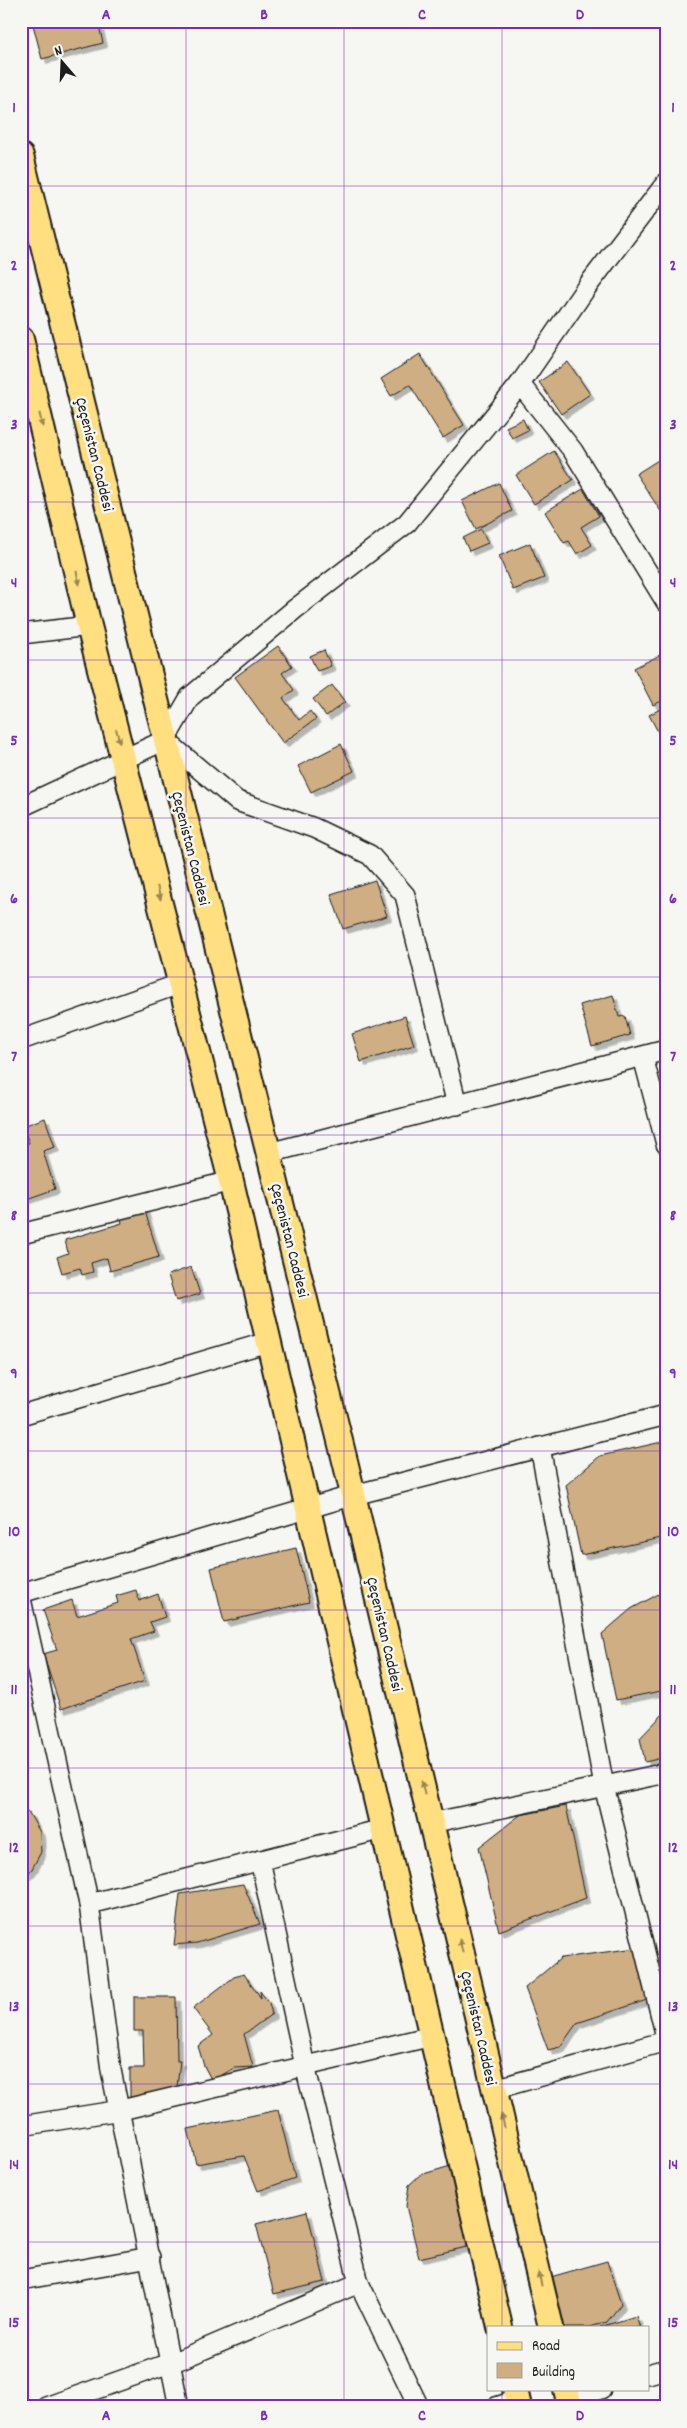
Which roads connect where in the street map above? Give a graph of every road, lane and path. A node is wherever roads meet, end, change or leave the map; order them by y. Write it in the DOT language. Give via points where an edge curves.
graph roads {
  1 [pos="21,156"];
  2 [pos="666,183"];
  3 [pos="21,339"];
  4 [pos="520,384"];
  5 [pos="666,602"];
  6 [pos="89,626"];
  7 [pos="21,634"];
  8 [pos="165,740"];
  9 [pos="124,760"];
  10 [pos="21,807"];
  11 [pos="182,983"];
  12 [pos="21,1040"];
  13 [pos="666,1050"];
  14 [pos="642,1056"];
  15 [pos="457,1105"];
  16 [pos="666,1144"];
  17 [pos="269,1153"];
  18 [pos="231,1181"];
  19 [pos="21,1234"];
  20 [pos="268,1342"];
  21 [pos="21,1415"];
  22 [pos="666,1415"];
  23 [pos="540,1447"];
  24 [pos="354,1495"];
  25 [pos="308,1509"];
  26 [pos="21,1592"];
  27 [pos="21,1600"];
  28 [pos="666,1773"];
  29 [pos="604,1786"];
  30 [pos="431,1823"];
  31 [pos="383,1829"];
  32 [pos="260,1860"];
  33 [pos="89,1904"];
  34 [pos="432,2036"];
  35 [pos="666,2037"];
  36 [pos="666,2041"];
  37 [pos="305,2066"];
  38 [pos="495,2089"];
  39 [pos="121,2110"];
  40 [pos="21,2126"];
  41 [pos="150,2257"];
  42 [pos="21,2280"];
  43 [pos="359,2283"];
  44 [pos="500,2326"];
  45 [pos="551,2326"];
  46 [pos="171,2362"];
  47 [pos="666,2369"];
  48 [pos="650,2373"];
  49 [pos="597,2390"];
  50 [pos="568,2398"];
  51 [pos="46,2407"];
  52 [pos="179,2407"];
  53 [pos="419,2407"];
  1 -- 8 [label="main road, Çeçenistan Caddesi"];
  2 -- 4 [label="street" via="586,288"];
  3 -- 6 [label="main road, one-way"];
  4 -- 5 [label="street" via="573,451"];
  4 -- 8 [label="street" via="407,523 295,609 190,696"];
  6 -- 7 [label="street"];
  6 -- 9 [label="main road, one-way"];
  8 -- 9 [label="street"];
  8 -- 15 [label="street" via="237,801 314,828 370,855 405,895"];
  8 -- 17 [label="main road, Çeçenistan Caddesi"];
  9 -- 10 [label="street"];
  9 -- 11 [label="main road, one-way"];
  11 -- 12 [label="street"];
  11 -- 18 [label="main road"];
  13 -- 14 [label="street"];
  14 -- 15 [label="street"];
  14 -- 16 [label="street"];
  15 -- 17 [label="street"];
  17 -- 24 [label="main road, Çeçenistan Caddesi"];
  18 -- 19 [label="street"];
  18 -- 20 [label="main road"];
  20 -- 21 [label="street"];
  20 -- 25 [label="main road"];
  22 -- 23 [label="street"];
  23 -- 24 [label="street"];
  23 -- 29 [label="street"];
  24 -- 25 [label="street"];
  30 -- 24 [label="main road, Çeçenistan Caddesi, one-way"];
  25 -- 26 [label="street"];
  25 -- 31 [label="main road"];
  27 -- 33 [label="street"];
  28 -- 29 [label="street"];
  29 -- 30 [label="street"];
  29 -- 35 [label="street"];
  38 -- 30 [label="main road, Çeçenistan Caddesi, one-way"];
  31 -- 32 [label="street"];
  31 -- 34 [label="main road"];
  32 -- 33 [label="street"];
  32 -- 37 [label="street"];
  33 -- 39 [label="street" via="111,2070"];
  34 -- 37 [label="street"];
  34 -- 44 [label="main road"];
  36 -- 38 [label="street"];
  37 -- 39 [label="street"];
  37 -- 43 [label="street"];
  45 -- 38 [label="main road, Çeçenistan Caddesi, one-way"];
  39 -- 40 [label="street"];
  39 -- 41 [label="street"];
  41 -- 42 [label="street"];
  41 -- 46 [label="street"];
  43 -- 46 [label="street"];
  43 -- 53 [label="street"];
  46 -- 51 [label="street"];
  46 -- 52 [label="street"];
  47 -- 48 [label="street"];
  49 -- 50 [label="street"];
}
